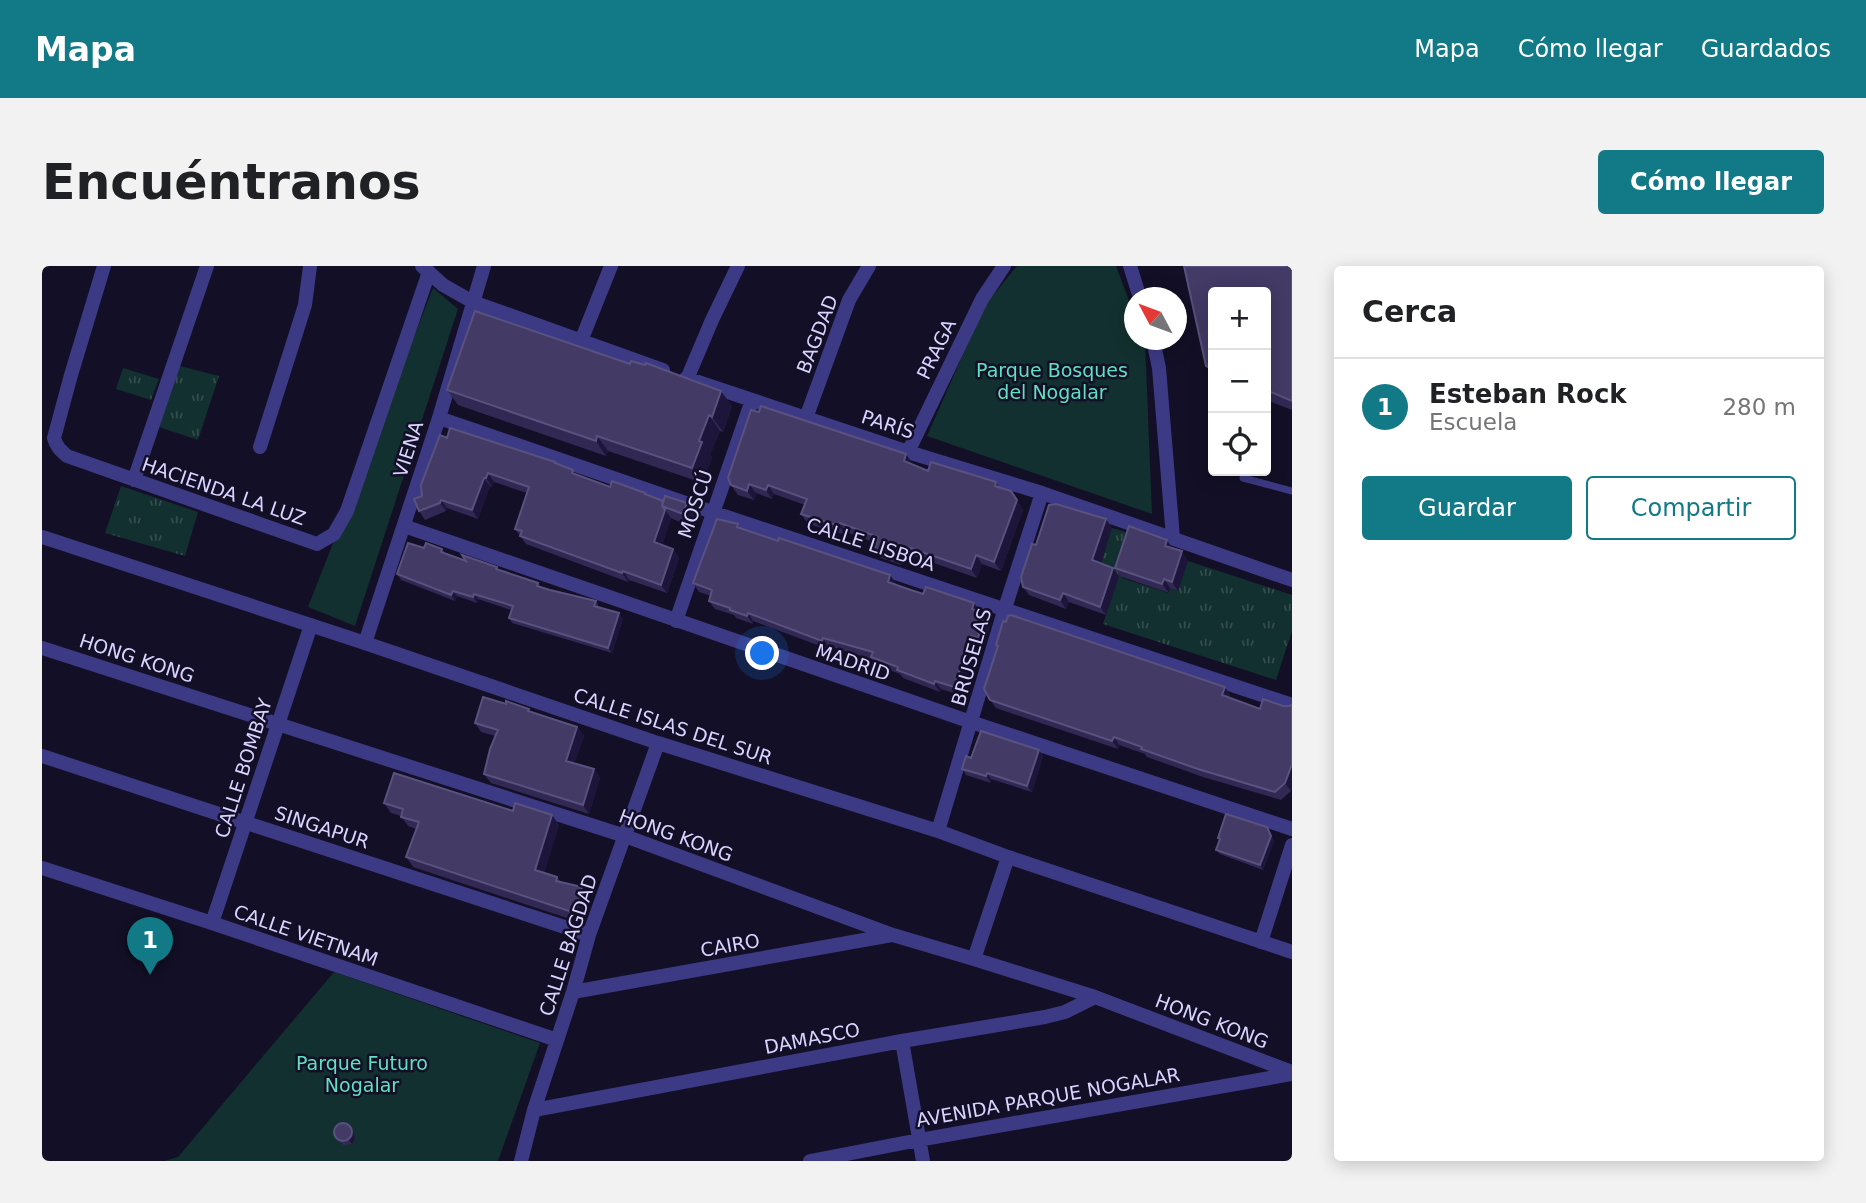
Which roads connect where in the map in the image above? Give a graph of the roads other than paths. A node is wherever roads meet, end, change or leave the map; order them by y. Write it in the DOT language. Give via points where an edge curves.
graph roads {
  1 [pos="104,266"];
  2 [pos="207,266"];
  3 [pos="310,266"];
  4 [pos="484,266"];
  5 [pos="611,266"];
  6 [pos="738,266"];
  7 [pos="869,266"];
  8 [pos="1004,266"];
  9 [pos="1130,266"];
  10 [pos="425,269"];
  11 [pos="1137,287"];
  12 [pos="473,302"];
  13 [pos="581,341"];
  14 [pos="1155,350"];
  15 [pos="687,379"];
  16 [pos="752,400"];
  17 [pos="439,418"];
  18 [pos="806,418"];
  19 [pos="260,447"];
  20 [pos="908,452"];
  21 [pos="1243,478"];
  22 [pos="134,480"];
  23 [pos="1292,491"];
  24 [pos="1042,494"];
  25 [pos="712,512"];
  26 [pos="404,526"];
  27 [pos="42,537"];
  28 [pos="1173,538"];
  29 [pos="1292,580"];
  30 [pos="1005,608"];
  31 [pos="676,621"];
  32 [pos="311,625"];
  33 [pos="365,643"];
  34 [pos="42,648"];
  35 [pos="1292,705"];
  36 [pos="971,722"];
  37 [pos="278,724"];
  38 [pos="658,743"];
  39 [pos="42,756"];
  40 [pos="245,823"];
  41 [pos="1292,829"];
  42 [pos="938,831"];
  43 [pos="625,836"];
  44 [pos="1292,845"];
  45 [pos="1008,857"];
  46 [pos="42,868"];
  47 [pos="212,923"];
  48 [pos="589,935"];
  49 [pos="892,935"];
  50 [pos="1261,943"];
  51 [pos="1292,952"];
  52 [pos="974,959"];
  53 [pos="573,992"];
  54 [pos="1095,998"];
  55 [pos="557,1040"];
  56 [pos="902,1041"];
  57 [pos="1292,1073"];
  58 [pos="534,1110"];
  59 [pos="919,1140"];
  60 [pos="521,1161"];
  61 [pos="810,1161"];
  62 [pos="923,1161"];
  1 -- 22 [label="street, HACIENDA LA LUZ" via="54,438 66,456"];
  2 -- 22 [label="street"];
  3 -- 19 [label="street" via="305,305"];
  4 -- 12 [label="street, VIENA"];
  5 -- 13 [label="street"];
  6 -- 15 [label="street"];
  7 -- 18 [label="street, BAGDAD" via="849,300"];
  8 -- 20 [label="street, PRAGA" via="982,299"];
  9 -- 11 [label="street"];
  10 -- 12 [label="street, HACIENDA LA LUZ"];
  10 -- 22 [label="street, HACIENDA LA LUZ" via="347,511 334,534 317,544"];
  12 -- 13 [label="street, PARÍS"];
  12 -- 17 [label="street, VIENA"];
  13 -- 15 [label="street, PARÍS"];
  14 -- 28 [label="street"];
  15 -- 16 [label="street, PARÍS"];
  16 -- 18 [label="street, PARÍS"];
  16 -- 25 [label="street, MOSCÚ"];
  17 -- 25 [label="street, CALLE LISBOA"];
  17 -- 26 [label="street, VIENA"];
  18 -- 20 [label="street, PARÍS"];
  20 -- 24 [label="street, PARÍS"];
  21 -- 23 [label="lane"];
  24 -- 28 [label="street, PARÍS"];
  24 -- 30 [label="street, BRUSELAS"];
  25 -- 30 [label="street, CALLE LISBOA"];
  25 -- 31 [label="street, MOSCÚ"];
  26 -- 31 [label="street, MADRID"];
  26 -- 33 [label="street, VIENA"];
  27 -- 32 [label="street, CALLE ISLAS DEL SUR"];
  28 -- 29 [label="street, PARÍS"];
  30 -- 35 [label="street, CALLE LISBOA"];
  30 -- 36 [label="street, BRUSELAS"];
  31 -- 36 [label="street, MADRID"];
  32 -- 33 [label="street, CALLE ISLAS DEL SUR"];
  32 -- 37 [label="street, CALLE BOMBAY"];
  33 -- 38 [label="street, CALLE ISLAS DEL SUR"];
  34 -- 37 [label="street, HONG KONG"];
  36 -- 41 [label="street, MADRID"];
  36 -- 42 [label="street, BRUSELAS"];
  37 -- 40 [label="street, CALLE BOMBAY"];
  37 -- 43 [label="street, HONG KONG"];
  38 -- 42 [label="street, CALLE ISLAS DEL SUR"];
  38 -- 43 [label="street, CALLE BAGDAD"];
  39 -- 40 [label="street, SINGAPUR"];
  40 -- 47 [label="street, CALLE BOMBAY"];
  40 -- 48 [label="street, SINGAPUR"];
  42 -- 45 [label="street, CALLE ISLAS DEL SUR"];
  43 -- 48 [label="street, CALLE BAGDAD"];
  43 -- 49 [label="street, HONG KONG"];
  44 -- 50 [label="street"];
  45 -- 50 [label="street, CALLE ISLAS DEL SUR"];
  45 -- 52 [label="street"];
  46 -- 47 [label="street, CALLE VIETNAM"];
  47 -- 55 [label="street, CALLE VIETNAM"];
  48 -- 53 [label="street, CALLE BAGDAD"];
  49 -- 52 [label="street, HONG KONG"];
  49 -- 53 [label="street, CAIRO"];
  50 -- 51 [label="street, CALLE ISLAS DEL SUR"];
  52 -- 54 [label="street, HONG KONG"];
  53 -- 55 [label="street, CALLE BAGDAD"];
  54 -- 56 [label="street, DAMASCO" via="1045,1017"];
  54 -- 57 [label="street, HONG KONG"];
  55 -- 58 [label="street, CALLE BAGDAD"];
  56 -- 58 [label="street, DAMASCO"];
  56 -- 59 [label="street"];
  57 -- 59 [label="street, AVENIDA PARQUE NOGALAR"];
  58 -- 60 [label="street, CALLE BAGDAD"];
  59 -- 61 [label="street, AVENIDA PARQUE NOGALAR"];
  59 -- 62 [label="street"];
}
